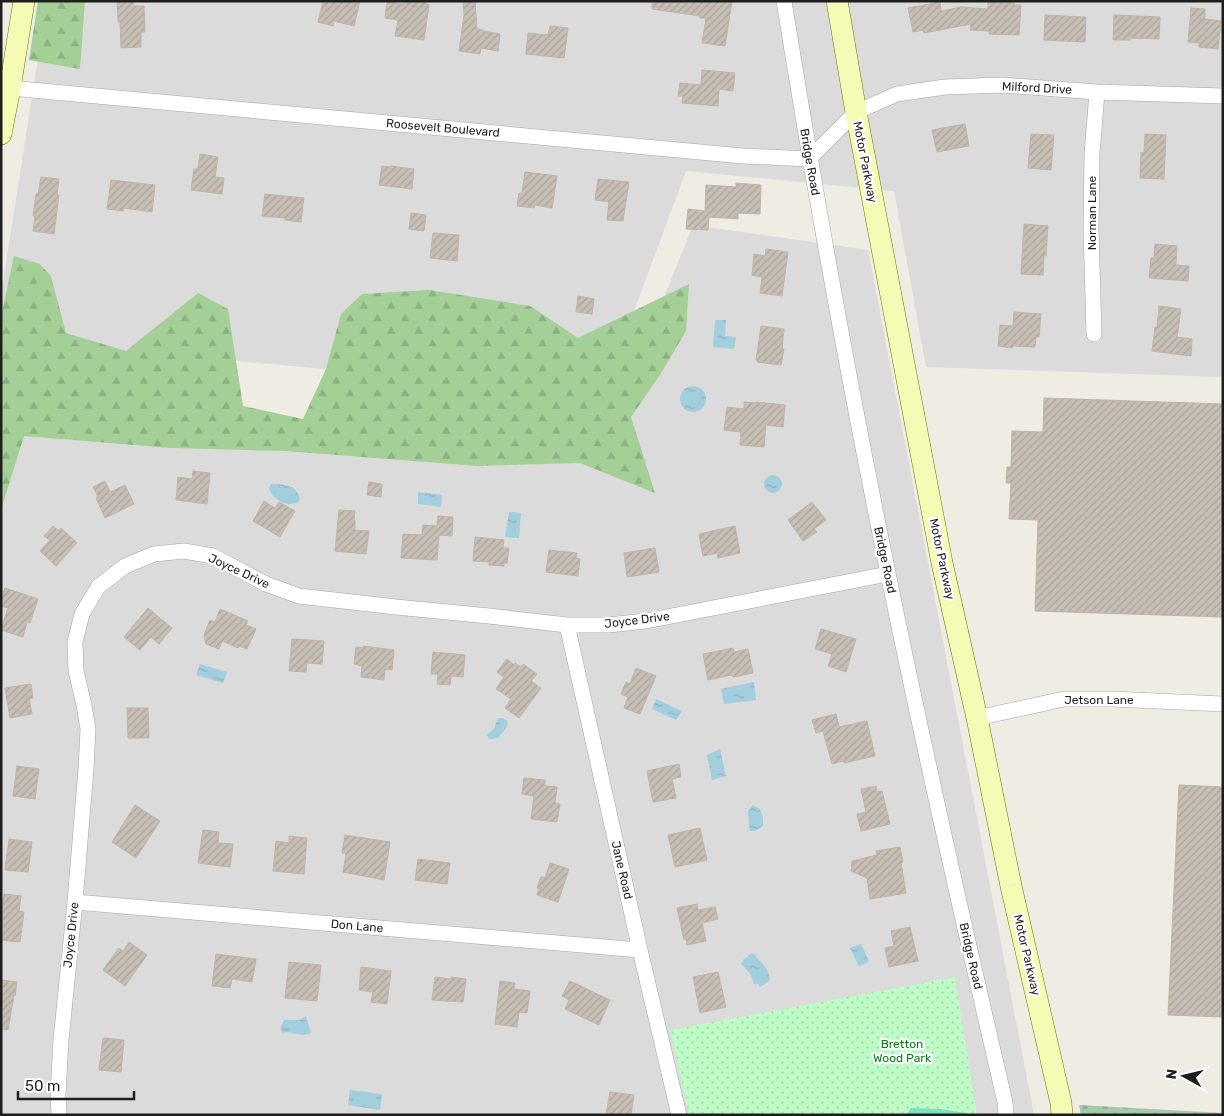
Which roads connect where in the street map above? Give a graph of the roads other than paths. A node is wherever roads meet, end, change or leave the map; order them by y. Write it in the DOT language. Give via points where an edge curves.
graph roads {
  1 [pos="24,1"];
  2 [pos="784,1"];
  3 [pos="836,1"];
  4 [pos="10,88"];
  5 [pos="1097,92"];
  6 [pos="1223,96"];
  7 [pos="856,112"];
  8 [pos="1,134"];
  9 [pos="809,159"];
  10 [pos="1094,334"];
  11 [pos="888,574"];
  12 [pos="567,625"];
  13 [pos="1223,704"];
  14 [pos="977,718"];
  15 [pos="74,902"];
  16 [pos="640,950"];
  17 [pos="59,1115"];
  18 [pos="679,1115"];
  19 [pos="1006,1115"];
  20 [pos="1062,1115"];
  1 -- 4 [label="main road"];
  2 -- 9 [label="street, Bridge Road"];
  3 -- 7 [label="main road, Motor Parkway"];
  4 -- 8 [label="main road"];
  4 -- 9 [label="street, Roosevelt Boulevard" via="743,156"];
  5 -- 6 [label="street, Milford Drive"];
  5 -- 7 [label="street, Milford Drive" via="1002,86 945,87 897,94"];
  5 -- 10 [label="street, Norman Lane" via="1091,229"];
  7 -- 9 [label="street"];
  7 -- 14 [label="main road, Motor Parkway" via="942,563"];
  9 -- 11 [label="street, Bridge Road"];
  11 -- 12 [label="street, Joyce Drive" via="646,621"];
  11 -- 19 [label="street, Bridge Road"];
  12 -- 15 [label="street, Joyce Drive" via="299,596 266,584 213,556 184,551 154,554 125,566 98,587 82,614 75,642 76,671 88,729"];
  12 -- 16 [label="street, Jane Road"];
  13 -- 14 [label="street, Jetson Lane" via="1064,699"];
  14 -- 20 [label="main road, Motor Parkway"];
  15 -- 16 [label="street, Don Lane"];
  15 -- 17 [label="street, Joyce Drive" via="61,1040"];
  16 -- 18 [label="street, Jane Road"];
}
